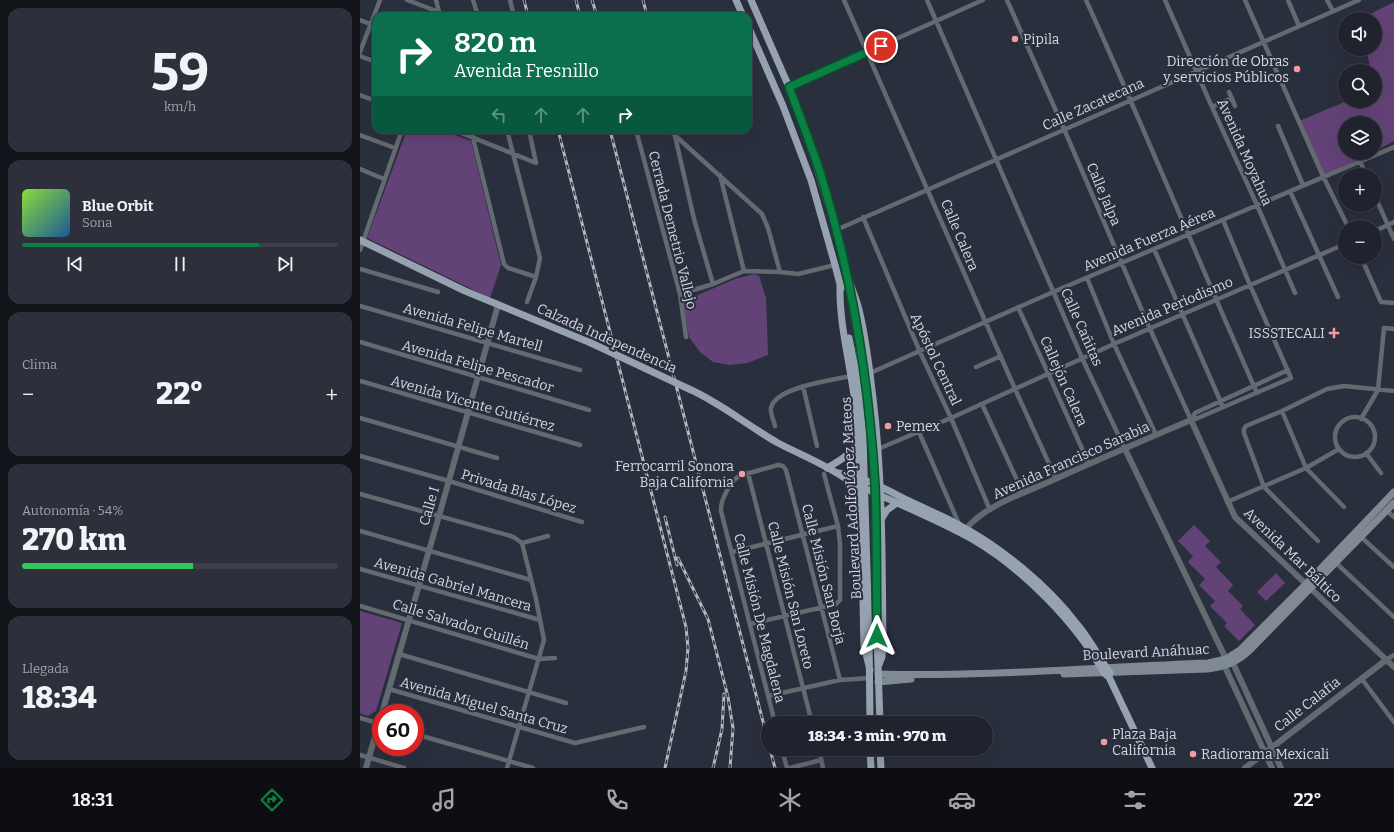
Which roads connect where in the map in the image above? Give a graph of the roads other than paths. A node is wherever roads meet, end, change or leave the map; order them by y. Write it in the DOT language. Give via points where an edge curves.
graph roads {
  1 [pos="380,0"];
  2 [pos="407,0"];
  3 [pos="436,0"];
  4 [pos="473,0"];
  5 [pos="510,0"];
  6 [pos="736,0"];
  7 [pos="751,0"];
  8 [pos="844,0"];
  9 [pos="927,0"];
  10 [pos="983,0"];
  11 [pos="1007,0"];
  12 [pos="1086,0"];
  13 [pos="1165,0"];
  14 [pos="1245,0"];
  15 [pos="1288,0"];
  16 [pos="1328,0"];
  17 [pos="1359,0"];
  18 [pos="1333,11"];
  19 [pos="377,12"];
  20 [pos="434,12"];
  21 [pos="439,12"];
  22 [pos="477,12"];
  23 [pos="513,12"];
  24 [pos="741,12"];
  25 [pos="360,20"];
  26 [pos="937,21"];
  27 [pos="372,25"];
  28 [pos="1300,26"];
  29 [pos="372,27"];
  30 [pos="752,35"];
  31 [pos="1264,42"];
  32 [pos="360,52"];
  33 [pos="867,52"];
  34 [pos="360,56"];
  35 [pos="372,60"];
  36 [pos="1197,71"];
  37 [pos="789,87"];
  38 [pos="1229,92"];
  39 [pos="360,95"];
  40 [pos="1232,98"];
  41 [pos="1130,99"];
  42 [pos="372,100"];
  43 [pos="1235,106"];
  44 [pos="1212,107"];
  45 [pos="1278,126"];
  46 [pos="1064,129"];
  47 [pos="400,134"];
  48 [pos="465,134"];
  49 [pos="472,134"];
  50 [pos="507,134"];
  51 [pos="530,134"];
  52 [pos="637,134"];
  53 [pos="360,135"];
  54 [pos="675,135"];
  55 [pos="473,137"];
  56 [pos="1394,147"];
  57 [pos="395,148"];
  58 [pos="512,153"];
  59 [pos="996,159"];
  60 [pos="1360,161"];
  61 [pos="1363,168"];
  62 [pos="360,169"];
  63 [pos="720,175"];
  64 [pos="1323,176"];
  65 [pos="384,179"];
  66 [pos="1303,185"];
  67 [pos="928,189"];
  68 [pos="1290,191"];
  69 [pos="1257,205"];
  70 [pos="1382,212"];
  71 [pos="863,217"];
  72 [pos="1223,220"];
  73 [pos="1345,220"];
  74 [pos="1394,222"];
  75 [pos="1388,225"];
  76 [pos="1382,228"];
  77 [pos="836,230"];
  78 [pos="1189,234"];
  79 [pos="1394,239"];
  80 [pos="361,240"];
  81 [pos="1338,247"];
  82 [pos="1154,249"];
  83 [pos="360,250"];
  84 [pos="1319,256"];
  85 [pos="1122,263"];
  86 [pos="1365,264"];
  87 [pos="835,265"];
  88 [pos="360,269"];
  89 [pos="1285,270"];
  90 [pos="744,271"];
  91 [pos="780,272"];
  92 [pos="847,274"];
  93 [pos="536,278"];
  94 [pos="1087,278"];
  95 [pos="713,284"];
  96 [pos="840,285"];
  97 [pos="1250,285"];
  98 [pos="438,292"];
  99 [pos="1053,292"];
  100 [pos="1295,293"];
  101 [pos="680,294"];
  102 [pos="1338,297"];
  103 [pos="1216,300"];
  104 [pos="527,302"];
  105 [pos="1394,303"];
  106 [pos="498,304"];
  107 [pos="360,306"];
  108 [pos="1018,307"];
  109 [pos="1183,314"];
  110 [pos="986,322"];
  111 [pos="1150,329"];
  112 [pos="1394,329"];
  113 [pos="686,337"];
  114 [pos="360,342"];
  115 [pos="488,342"];
  116 [pos="1114,344"];
  117 [pos="920,352"];
  118 [pos="1001,356"];
  119 [pos="1082,358"];
  120 [pos="976,367"];
  121 [pos="580,370"];
  122 [pos="1288,370"];
  123 [pos="870,373"];
  124 [pos="1048,374"];
  125 [pos="851,376"];
  126 [pos="478,377"];
  127 [pos="360,381"];
  128 [pos="803,386"];
  129 [pos="1254,386"];
  130 [pos="1015,389"];
  131 [pos="1378,390"];
  132 [pos="1394,391"];
  133 [pos="1257,392"];
  134 [pos="1220,402"];
  135 [pos="982,404"];
  136 [pos="1223,408"];
  137 [pos="589,410"];
  138 [pos="1282,411"];
  139 [pos="468,413"];
  140 [pos="360,418"];
  141 [pos="951,418"];
  142 [pos="1361,419"];
  143 [pos="1191,420"];
  144 [pos="775,426"];
  145 [pos="919,432"];
  146 [pos="1156,435"];
  147 [pos="858,442"];
  148 [pos="458,446"];
  149 [pos="580,446"];
  150 [pos="817,446"];
  151 [pos="878,449"];
  152 [pos="1125,449"];
  153 [pos="1339,449"];
  154 [pos="1366,454"];
  155 [pos="360,456"];
  156 [pos="497,458"];
  157 [pos="1089,464"];
  158 [pos="1306,468"];
  159 [pos="826,471"];
  160 [pos="836,472"];
  161 [pos="748,473"];
  162 [pos="1381,473"];
  163 [pos="880,477"];
  164 [pos="846,479"];
  165 [pos="1056,479"];
  166 [pos="449,481"];
  167 [pos="860,482"];
  168 [pos="881,487"];
  169 [pos="1264,487"];
  170 [pos="1394,492"];
  171 [pos="1024,493"];
  172 [pos="360,494"];
  173 [pos="896,495"];
  174 [pos="881,496"];
  175 [pos="861,502"];
  176 [pos="1227,502"];
  177 [pos="897,503"];
  178 [pos="1394,503"];
  179 [pos="1344,507"];
  180 [pos="990,510"];
  181 [pos="1387,510"];
  182 [pos="439,516"];
  183 [pos="1394,517"];
  184 [pos="881,520"];
  185 [pos="582,522"];
  186 [pos="959,525"];
  187 [pos="838,526"];
  188 [pos="966,529"];
  189 [pos="360,531"];
  190 [pos="1358,534"];
  191 [pos="548,536"];
  192 [pos="802,536"];
  193 [pos="1318,540"];
  194 [pos="522,544"];
  195 [pos="766,544"];
  196 [pos="429,552"];
  197 [pos="732,552"];
  198 [pos="1333,560"];
  199 [pos="1394,567"];
  200 [pos="360,569"];
  201 [pos="531,580"];
  202 [pos="419,586"];
  203 [pos="1308,586"];
  204 [pos="360,606"];
  205 [pos="821,607"];
  206 [pos="784,616"];
  207 [pos="1394,617"];
  208 [pos="409,620"];
  209 [pos="540,620"];
  210 [pos="750,624"];
  211 [pos="873,636"];
  212 [pos="399,654"];
  213 [pos="1394,655"];
  214 [pos="555,658"];
  215 [pos="539,659"];
  216 [pos="1386,660"];
  217 [pos="1226,663"];
  218 [pos="1233,663"];
  219 [pos="1394,667"];
  220 [pos="870,670"];
  221 [pos="878,671"];
  222 [pos="1106,672"];
  223 [pos="870,678"];
  224 [pos="1361,678"];
  225 [pos="840,680"];
  226 [pos="878,682"];
  227 [pos="803,688"];
  228 [pos="389,689"];
  229 [pos="529,693"];
  230 [pos="768,696"];
  231 [pos="566,702"];
  232 [pos="384,704"];
  233 [pos="773,716"];
  234 [pos="810,716"];
  235 [pos="870,716"];
  236 [pos="880,716"];
  237 [pos="360,718"];
  238 [pos="372,722"];
  239 [pos="1394,722"];
  240 [pos="519,726"];
  241 [pos="644,727"];
  242 [pos="424,737"];
  243 [pos="1271,747"];
  244 [pos="372,749"];
  245 [pos="1264,752"];
  246 [pos="360,755"];
  247 [pos="784,756"];
  248 [pos="821,756"];
  249 [pos="870,756"];
  250 [pos="880,756"];
  251 [pos="369,758"];
  252 [pos="822,760"];
  253 [pos="509,761"];
  254 [pos="366,768"];
  255 [pos="404,768"];
  256 [pos="507,768"];
  257 [pos="533,768"];
  258 [pos="788,768"];
  259 [pos="823,768"];
  260 [pos="871,768"];
  261 [pos="881,768"];
  262 [pos="1152,768"];
  263 [pos="1245,768"];
  264 [pos="1272,768"];
  265 [pos="1281,768"];
  1 -- 19 [label="street"];
  2 -- 20 [label="street"];
  3 -- 21 [label="street"];
  4 -- 22 [label="street"];
  5 -- 23 [label="street"];
  6 -- 24 [label="main road"];
  7 -- 37 [label="main road, Boulevard Adolfo López Mateos"];
  8 -- 33 [label="street, Calle Calera"];
  9 -- 26 [label="street, Calle Cañitas"];
  10 -- 26 [label="street"];
  11 -- 46 [label="street, Calle Jalpa"];
  12 -- 41 [label="street"];
  13 -- 36 [label="street, Avenida Moyahua"];
  14 -- 31 [label="street"];
  15 -- 28 [label="street"];
  16 -- 18 [label="street"];
  17 -- 18 [label="street, Calle Zacatecana"];
  18 -- 28 [label="street, Calle Zacatecana"];
  25 -- 27 [label="street"];
  26 -- 33 [label="street"];
  26 -- 59 [label="street, Calle Cañitas"];
  28 -- 31 [label="street, Calle Zacatecana"];
  29 -- 32 [label="street"];
  30 -- 87 [label="main road, Boulevard Adolfo López Mateos" via="811,180"];
  31 -- 36 [label="street, Calle Zacatecana"];
  31 -- 64 [label="street"];
  33 -- 37 [label="street"];
  33 -- 67 [label="street, Calle Calera"];
  34 -- 35 [label="street"];
  36 -- 41 [label="street, Calle Zacatecana"];
  36 -- 44 [label="street, Avenida Moyahua"];
  37 -- 77 [label="main road, Boulevard Adolfo López Mateos" via="821,176"];
  38 -- 40 [label="street"];
  39 -- 42 [label="street"];
  40 -- 43 [label="street"];
  40 -- 44 [label="street"];
  41 -- 46 [label="street, Calle Zacatecana"];
  41 -- 78 [label="street"];
  44 -- 69 [label="street, Avenida Moyahua"];
  45 -- 66 [label="street"];
  46 -- 59 [label="street, Calle Zacatecana"];
  46 -- 85 [label="street, Calle Jalpa"];
  47 -- 57 [label="street"];
  48 -- 55 [label="street"];
  49 -- 55 [label="street"];
  50 -- 58 [label="street"];
  51 -- 58 [label="street" via="536,163"];
  52 -- 101 [label="street, Cerrada Demetrio Vallejo"];
  53 -- 57 [label="street"];
  54 -- 63 [label="street"];
  54 -- 95 [label="street" via="694,219"];
  55 -- 58 [label="street"];
  55 -- 93 [label="street" via="504,264 508,268"];
  56 -- 60 [label="street, Avenida Fuerza Aérea"];
  57 -- 65 [label="street"];
  58 -- 93 [label="street" via="540,258"];
  59 -- 67 [label="street, Calle Zacatecana"];
  59 -- 99 [label="street, Calle Cañitas"];
  60 -- 61 [label="street"];
  60 -- 64 [label="street, Avenida Fuerza Aérea"];
  62 -- 65 [label="street"];
  63 -- 90 [label="street"];
  63 -- 91 [label="street" via="762,214"];
  64 -- 66 [label="street, Avenida Fuerza Aérea"];
  64 -- 73 [label="street"];
  65 -- 80 [label="street"];
  66 -- 68 [label="street, Avenida Fuerza Aérea"];
  67 -- 71 [label="street, Calle Zacatecana"];
  67 -- 110 [label="street, Calle Calera"];
  68 -- 69 [label="street, Avenida Fuerza Aérea"];
  68 -- 84 [label="street"];
  69 -- 72 [label="street, Avenida Fuerza Aérea"];
  69 -- 89 [label="street, Avenida Moyahua"];
  70 -- 75 [label="street"];
  71 -- 77 [label="street, Calle Zacatecana"];
  71 -- 117 [label="street, Apóstol Central"];
  72 -- 78 [label="street, Avenida Fuerza Aérea"];
  72 -- 97 [label="street"];
  74 -- 75 [label="street"];
  75 -- 76 [label="street"];
  75 -- 79 [label="street"];
  77 -- 92 [label="main road, Boulevard Adolfo López Mateos"];
  78 -- 82 [label="street, Avenida Fuerza Aérea"];
  78 -- 103 [label="street"];
  80 -- 83 [label="street"];
  80 -- 106 [label="main road, Calzada Independencia" via="465,291"];
  81 -- 84 [label="street, Avenida Periodismo"];
  82 -- 85 [label="street, Avenida Fuerza Aérea"];
  82 -- 109 [label="street"];
  84 -- 89 [label="street, Avenida Periodismo"];
  84 -- 102 [label="street"];
  85 -- 94 [label="street, Avenida Fuerza Aérea"];
  85 -- 111 [label="street, Calle Jalpa"];
  86 -- 105 [label="street" via="1381,302"];
  87 -- 91 [label="street" via="798,274"];
  87 -- 96 [label="main road, Boulevard Adolfo López Mateos"];
  88 -- 98 [label="street"];
  89 -- 97 [label="street, Avenida Periodismo"];
  89 -- 100 [label="street, Avenida Moyahua"];
  90 -- 91 [label="street"];
  90 -- 95 [label="street"];
  92 -- 123 [label="main road" via="858,306"];
  92 -- 211 [label="main road, Boulevard Adolfo López Mateos, bridge" via="868,410 875,484"];
  93 -- 104 [label="street"];
  94 -- 99 [label="street, Avenida Fuerza Aérea"];
  94 -- 116 [label="street"];
  95 -- 101 [label="street"];
  96 -- 125 [label="main road" via="840,308"];
  96 -- 211 [label="main road, Boulevard Adolfo López Mateos, bridge" via="858,384 863,436"];
  97 -- 103 [label="street, Avenida Periodismo"];
  97 -- 122 [label="street"];
  99 -- 108 [label="street, Avenida Fuerza Aérea"];
  99 -- 119 [label="street, Calle Cañitas"];
  101 -- 113 [label="street, Cerrada Demetrio Vallejo"];
  103 -- 109 [label="street, Avenida Periodismo"];
  103 -- 129 [label="street"];
  106 -- 115 [label="street, Calle I"];
  106 -- 159 [label="main road, Calzada Independencia, bridge" via="591,343 703,395"];
  107 -- 115 [label="street, Avenida Felipe Martell"];
  108 -- 110 [label="street, Avenida Fuerza Aérea"];
  108 -- 124 [label="street, Callejón Calera"];
  109 -- 111 [label="street, Avenida Periodismo"];
  109 -- 134 [label="street"];
  110 -- 117 [label="street, Avenida Fuerza Aérea"];
  110 -- 118 [label="street, Calle Calera"];
  111 -- 116 [label="street, Avenida Periodismo"];
  111 -- 143 [label="street, Calle Jalpa"];
  112 -- 131 [label="street" via="1384,328"];
  114 -- 126 [label="street, Avenida Felipe Pescador"];
  115 -- 121 [label="street, Avenida Felipe Martell"];
  115 -- 126 [label="street, Calle I"];
  116 -- 119 [label="street, Avenida Periodismo"];
  116 -- 146 [label="street"];
  117 -- 123 [label="street, Avenida Fuerza Aérea"];
  117 -- 141 [label="street, Apóstol Central"];
  118 -- 120 [label="street"];
  118 -- 130 [label="street, Calle Calera"];
  119 -- 124 [label="street, Avenida Periodismo"];
  119 -- 152 [label="street, Calle Cañitas"];
  122 -- 129 [label="street, Avenida Francisco Sarabia"];
  122 -- 133 [label="street, Avenida Francisco Sarabia" via="1291,378"];
  123 -- 151 [label="main road"];
  124 -- 130 [label="street, Avenida Periodismo"];
  124 -- 157 [label="street, Callejón Calera"];
  125 -- 128 [label="street"];
  125 -- 147 [label="main road"];
  126 -- 137 [label="street, Avenida Felipe Pescador"];
  126 -- 139 [label="street, Calle I"];
  127 -- 139 [label="street, Avenida Vicente Gutiérrez"];
  128 -- 144 [label="street" via="789,391 774,402 771,412"];
  128 -- 150 [label="street"];
  129 -- 133 [label="street"];
  129 -- 134 [label="street, Avenida Francisco Sarabia"];
  130 -- 135 [label="street, Avenida Periodismo"];
  130 -- 165 [label="street, Calle Calera"];
  131 -- 132 [label="street"];
  131 -- 138 [label="street" via="1344,386 1327,389"];
  131 -- 142 [label="street"];
  133 -- 136 [label="street, Avenida Francisco Sarabia"];
  134 -- 136 [label="street"];
  134 -- 143 [label="street, Avenida Francisco Sarabia" via="1195,413"];
  135 -- 141 [label="street, Avenida Periodismo"];
  135 -- 171 [label="street"];
  136 -- 143 [label="street, Avenida Francisco Sarabia"];
  138 -- 158 [label="street"];
  138 -- 169 [label="street" via="1244,429"];
  139 -- 148 [label="street, Calle I"];
  139 -- 149 [label="street, Avenida Vicente Gutiérrez"];
  140 -- 148 [label="street"];
  141 -- 145 [label="street, Avenida Periodismo"];
  141 -- 180 [label="street, Apóstol Central"];
  142 -- 153 [label="street" via="1349,418 1338,425 1335,437"];
  142 -- 154 [label="street" via="1371,426 1374,438"];
  143 -- 146 [label="street, Avenida Francisco Sarabia"];
  143 -- 176 [label="street, Avenida Mar Báltico"];
  145 -- 151 [label="street, Avenida Periodismo"];
  145 -- 186 [label="street"];
  146 -- 152 [label="street, Avenida Francisco Sarabia"];
  147 -- 159 [label="main road" via="850,453"];
  147 -- 167 [label="main road"];
  148 -- 156 [label="street"];
  148 -- 166 [label="street, Calle I"];
  151 -- 163 [label="main road"];
  152 -- 157 [label="street, Avenida Francisco Sarabia"];
  152 -- 217 [label="street, Calle Cañitas"];
  153 -- 154 [label="street" via="1348,456"];
  153 -- 158 [label="street"];
  154 -- 162 [label="street"];
  155 -- 166 [label="street, Privada Blas López"];
  157 -- 165 [label="street, Avenida Francisco Sarabia"];
  158 -- 169 [label="street"];
  158 -- 179 [label="street"];
  159 -- 160 [label="main road, Calzada Independencia"];
  159 -- 187 [label="street"];
  160 -- 164 [label="main road, Calzada Independencia"];
  160 -- 167 [label="main road, Calzada Independencia" via="848,474"];
  161 -- 192 [label="street, Calle Misión San Borja" via="781,465 784,467 788,474"];
  161 -- 195 [label="street, Calle Misión San Loreto"];
  161 -- 197 [label="street, Calle Misión De Magdalena" via="736,478 723,498 720,508"];
  163 -- 168 [label="main road"];
  163 -- 173 [label="main road"];
  164 -- 167 [label="main road, Calzada Independencia"];
  164 -- 175 [label="main road"];
  165 -- 171 [label="street, Avenida Francisco Sarabia"];
  166 -- 182 [label="street, Calle I"];
  166 -- 185 [label="street, Privada Blas López"];
  167 -- 168 [label="main road, Calzada Independencia"];
  167 -- 174 [label="main road, Calzada Independencia"];
  167 -- 175 [label="main road"];
  168 -- 173 [label="main road, Calzada Independencia"];
  168 -- 174 [label="main road"];
  169 -- 176 [label="street"];
  169 -- 193 [label="street"];
  170 -- 190 [label="main road, Boulevard Anáhuac"];
  171 -- 180 [label="street, Avenida Francisco Sarabia"];
  172 -- 182 [label="street"];
  173 -- 186 [label="main road, Calzada Independencia"];
  174 -- 177 [label="main road, Calzada Independencia"];
  174 -- 184 [label="main road"];
  175 -- 220 [label="main road" via="864,646"];
  176 -- 203 [label="street, Avenida Mar Báltico" via="1235,517"];
  177 -- 184 [label="main road" via="885,512"];
  177 -- 222 [label="main road, Calzada Independencia" via="973,539 1025,578 1076,632"];
  178 -- 181 [label="main road, Boulevard Anáhuac"];
  180 -- 188 [label="street, Avenida Francisco Sarabia" via="974,520"];
  181 -- 183 [label="street"];
  181 -- 190 [label="main road, Boulevard Anáhuac"];
  182 -- 194 [label="street" via="511,536"];
  182 -- 196 [label="street, Calle I"];
  184 -- 221 [label="main road" via="883,646"];
  186 -- 188 [label="main road, Calzada Independencia"];
  187 -- 192 [label="street"];
  187 -- 205 [label="street" via="840,598 836,604"];
  188 -- 222 [label="main road, Calzada Independencia" via="1029,573 1077,624"];
  189 -- 196 [label="street"];
  190 -- 198 [label="main road, Boulevard Anáhuac"];
  190 -- 199 [label="street"];
  191 -- 194 [label="street"];
  192 -- 195 [label="street"];
  192 -- 205 [label="street, Calle Misión San Borja"];
  194 -- 201 [label="street"];
  195 -- 197 [label="street"];
  195 -- 206 [label="street, Calle Misión San Loreto"];
  196 -- 201 [label="street"];
  196 -- 202 [label="street, Calle I"];
  197 -- 210 [label="street, Calle Misión De Magdalena"];
  198 -- 203 [label="main road, Boulevard Anáhuac"];
  198 -- 207 [label="street"];
  200 -- 202 [label="street, Avenida Gabriel Mancera"];
  201 -- 209 [label="street"];
  202 -- 208 [label="street, Calle I"];
  202 -- 209 [label="street, Avenida Gabriel Mancera"];
  203 -- 216 [label="street, Avenida Mar Báltico"];
  203 -- 217 [label="main road, Boulevard Anáhuac"];
  203 -- 218 [label="main road, Boulevard Anáhuac" via="1244,655"];
  204 -- 208 [label="street, Calle Salvador Guillén"];
  205 -- 206 [label="street"];
  205 -- 225 [label="street, Calle Misión San Borja"];
  206 -- 210 [label="street"];
  206 -- 227 [label="street, Calle Misión San Loreto"];
  208 -- 212 [label="street, Calle I"];
  208 -- 215 [label="street, Calle Salvador Guillén"];
  209 -- 215 [label="street" via="544,640"];
  210 -- 230 [label="street, Calle Misión De Magdalena"];
  211 -- 220 [label="main road, Boulevard Adolfo López Mateos"];
  211 -- 221 [label="main road, Boulevard Adolfo López Mateos"];
  212 -- 228 [label="street, Calle I"];
  212 -- 229 [label="street"];
  213 -- 216 [label="street"];
  214 -- 215 [label="street, Calle Salvador Guillén"];
  215 -- 229 [label="street"];
  216 -- 219 [label="street, Avenida Mar Báltico"];
  216 -- 224 [label="street, Calle Calafia"];
  217 -- 218 [label="main road, Boulevard Anáhuac"];
  217 -- 222 [label="main road, Boulevard Anáhuac" via="1207,669"];
  217 -- 245 [label="street, Calle Cañitas"];
  218 -- 243 [label="street"];
  220 -- 223 [label="main road, Boulevard Adolfo López Mateos"];
  221 -- 222 [label="main road, Boulevard Anáhuac" via="938,674"];
  221 -- 226 [label="main road, Boulevard Adolfo López Mateos"];
  222 -- 226 [label="main road, Boulevard Anáhuac"];
  222 -- 262 [label="main road, Calzada Independencia"];
  223 -- 225 [label="street"];
  223 -- 235 [label="main road, Boulevard Adolfo López Mateos"];
  224 -- 239 [label="street"];
  224 -- 243 [label="street, Calle Calafia"];
  225 -- 227 [label="street"];
  226 -- 236 [label="main road, Boulevard Adolfo López Mateos"];
  227 -- 230 [label="street"];
  227 -- 234 [label="street, Calle Misión San Loreto"];
  228 -- 232 [label="street, Calle I"];
  228 -- 240 [label="street, Avenida Miguel Santa Cruz"];
  229 -- 231 [label="street"];
  229 -- 240 [label="street"];
  230 -- 233 [label="street, Calle Misión De Magdalena"];
  237 -- 238 [label="street"];
  240 -- 241 [label="street, Avenida Miguel Santa Cruz" via="578,743"];
  240 -- 253 [label="street"];
  242 -- 253 [label="street"];
  243 -- 245 [label="street, Calle Calafia"];
  243 -- 265 [label="street"];
  244 -- 251 [label="street, Calle I"];
  245 -- 263 [label="street, Calle Calafia"];
  245 -- 264 [label="street, Calle Cañitas"];
  246 -- 251 [label="street"];
  247 -- 258 [label="street"];
  248 -- 252 [label="street"];
  249 -- 260 [label="main road"];
  250 -- 261 [label="main road"];
  251 -- 254 [label="street, Calle I"];
  251 -- 255 [label="street"];
  252 -- 258 [label="street"];
  252 -- 259 [label="street"];
  253 -- 256 [label="street"];
  253 -- 257 [label="street"];
}
